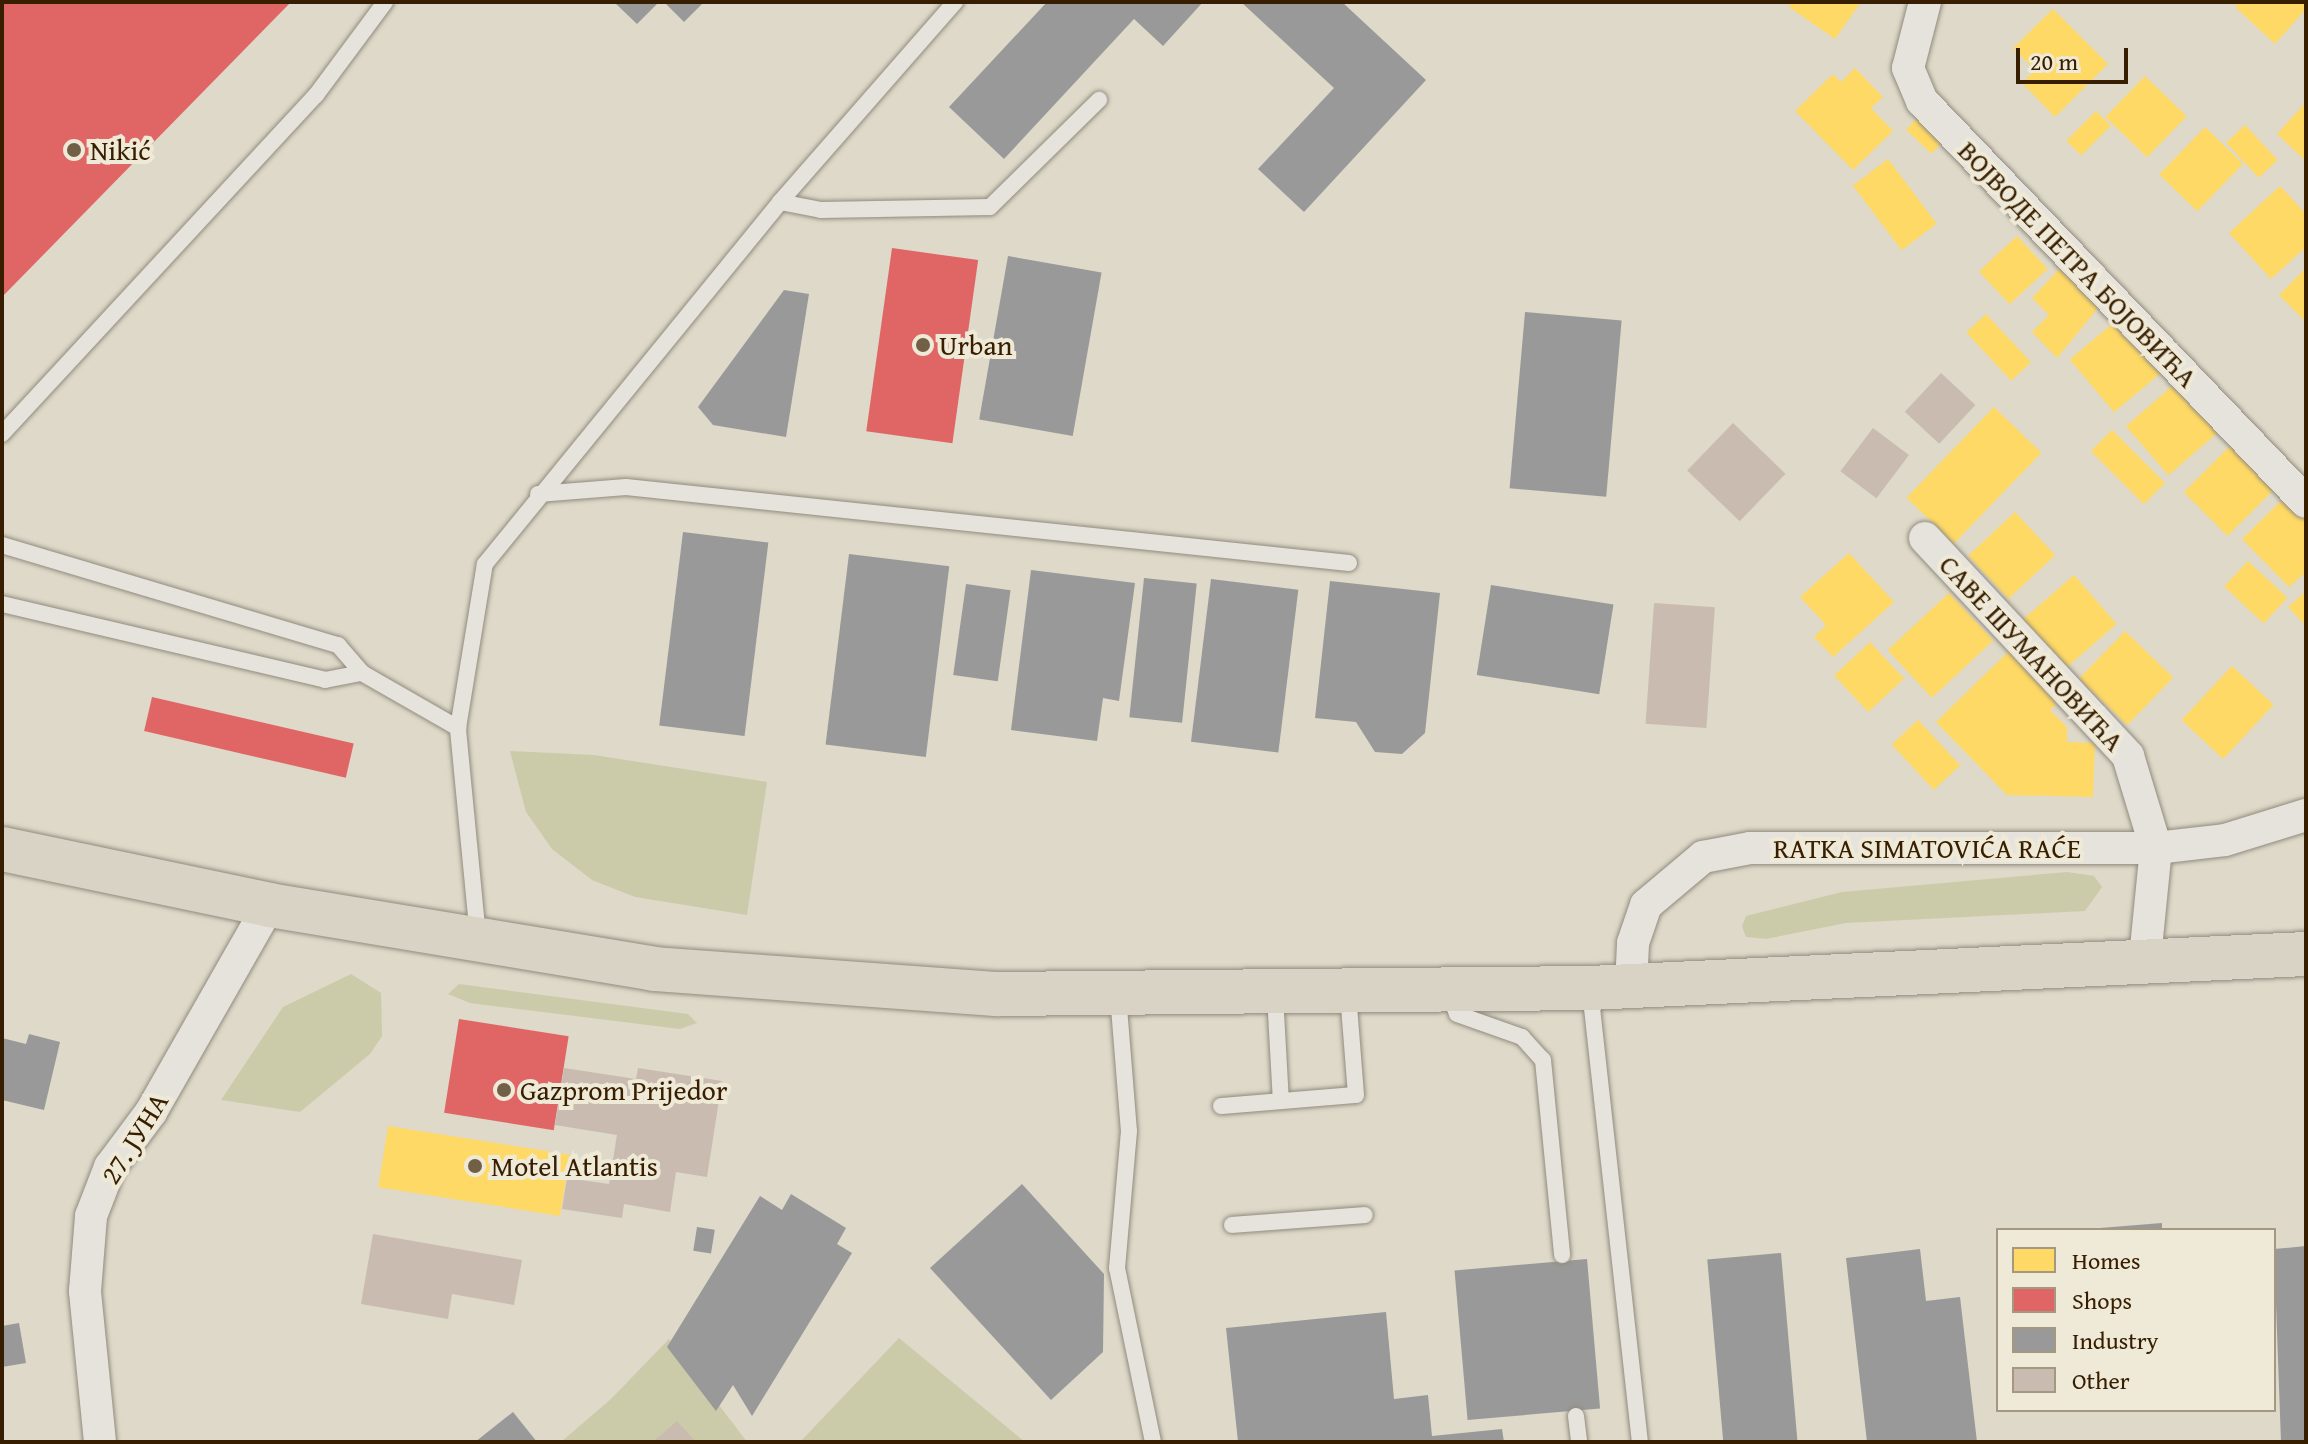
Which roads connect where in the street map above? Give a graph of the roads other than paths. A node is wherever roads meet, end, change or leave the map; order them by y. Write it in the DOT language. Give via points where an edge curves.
graph roads {
  1 [pos="385,2"];
  2 [pos="955,2"];
  3 [pos="1925,2"];
  4 [pos="1099,100"];
  5 [pos="780,202"];
  6 [pos="2,434"];
  7 [pos="538,494"];
  8 [pos="2306,502"];
  9 [pos="1925,538"];
  10 [pos="2,545"];
  11 [pos="1349,563"];
  12 [pos="2,604"];
  13 [pos="362,673"];
  14 [pos="458,728"];
  15 [pos="2306,815"];
  16 [pos="2156,848"];
  17 [pos="2,849"];
  18 [pos="269,905"];
  19 [pos="479,943"];
  20 [pos="2306,954"];
  21 [pos="2145,959"];
  22 [pos="1611,987"];
  23 [pos="1449,991"];
  24 [pos="1275,993"];
  25 [pos="1348,994"];
  26 [pos="1118,995"];
  27 [pos="1281,1101"];
  28 [pos="1221,1106"];
  29 [pos="1365,1215"];
  30 [pos="1232,1225"];
  31 [pos="1562,1255"];
  32 [pos="1576,1416"];
  33 [pos="100,1442"];
  34 [pos="1153,1442"];
  35 [pos="1579,1442"];
  36 [pos="1640,1442"];
  1 -- 6 [label="lane" via="316,95"];
  2 -- 5 [label="lane"];
  3 -- 8 [label="street, ВОЈВОДЕ ПЕТРА БОЈОВИЋА" via="1908,68 1922,101"];
  4 -- 5 [label="lane" via="990,207 821,210"];
  5 -- 7 [label="lane"];
  7 -- 11 [label="lane" via="626,487"];
  7 -- 14 [label="lane" via="485,564"];
  9 -- 16 [label="street, САВЕ ШУМАНОВИЋА" via="2128,756"];
  10 -- 13 [label="lane" via="323,640"];
  12 -- 13 [label="lane" via="325,680"];
  13 -- 14 [label="lane"];
  14 -- 19 [label="lane"];
  15 -- 16 [label="street, RATKA SIMATOVIĆA RAĆE" via="2225,840"];
  16 -- 21 [label="street, САВЕ ШУМАНОВИЋА"];
  16 -- 22 [label="street, RATKA SIMATOVIĆA RAĆE" via="1750,848 1703,857 1646,905"];
  17 -- 18 [label="main road"];
  18 -- 19 [label="main road"];
  18 -- 33 [label="street, 27. ЈУНА" via="151,1112 110,1167 91,1216 85,1291"];
  19 -- 26 [label="main road" via="654,969"];
  20 -- 21 [label="main road"];
  21 -- 22 [label="main road"];
  22 -- 23 [label="main road"];
  22 -- 36 [label="lane"];
  23 -- 25 [label="main road"];
  23 -- 31 [label="lane" via="1457,1014 1522,1037 1543,1060"];
  24 -- 25 [label="main road"];
  24 -- 26 [label="main road"];
  24 -- 27 [label="lane"];
  25 -- 27 [label="lane" via="1356,1095"];
  26 -- 34 [label="lane" via="1129,1145 1117,1268"];
  27 -- 28 [label="lane"];
  29 -- 30 [label="lane"];
  32 -- 35 [label="lane"];
}
